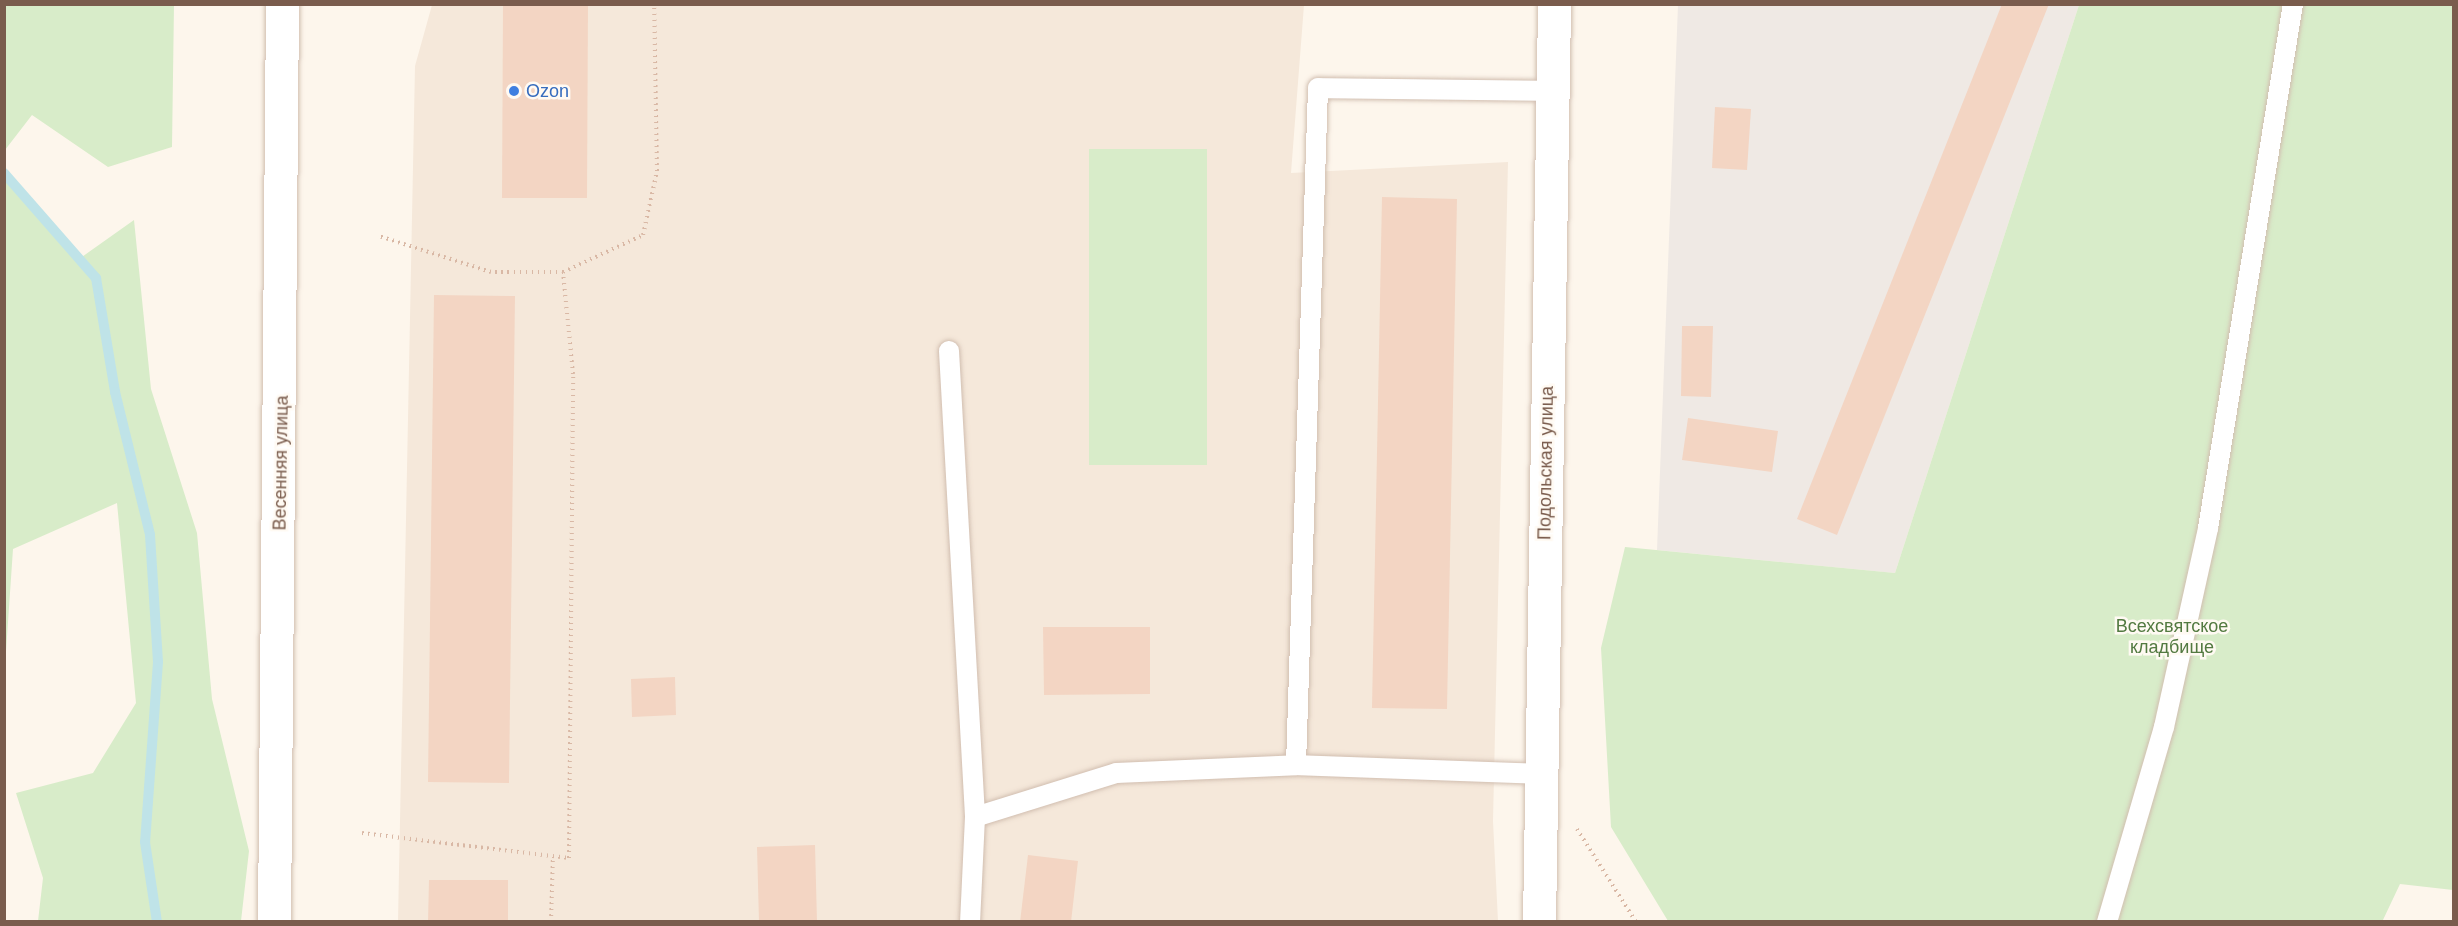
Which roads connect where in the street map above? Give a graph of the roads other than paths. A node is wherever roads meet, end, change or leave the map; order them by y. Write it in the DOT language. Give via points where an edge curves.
graph roads {
  1 [pos="282,4"];
  2 [pos="1554,4"];
  3 [pos="2293,4"];
  4 [pos="1551,91"];
  5 [pos="949,351"];
  6 [pos="1296,765"];
  7 [pos="1541,774"];
  8 [pos="975,817"];
  9 [pos="274,921"];
  10 [pos="970,921"];
  11 [pos="1539,921"];
  12 [pos="2107,921"];
  1 -- 9 [label="street, Весенняя улица"];
  2 -- 4 [label="street, Подольская улица"];
  3 -- 12 [label="lane" via="2208,528 2164,727"];
  4 -- 6 [label="lane" via="1318,88"];
  4 -- 7 [label="street, Подольская улица"];
  5 -- 8 [label="lane"];
  6 -- 7 [label="lane"];
  6 -- 8 [label="lane" via="1116,773"];
  7 -- 11 [label="street, Подольская улица"];
  8 -- 10 [label="lane"];
}
